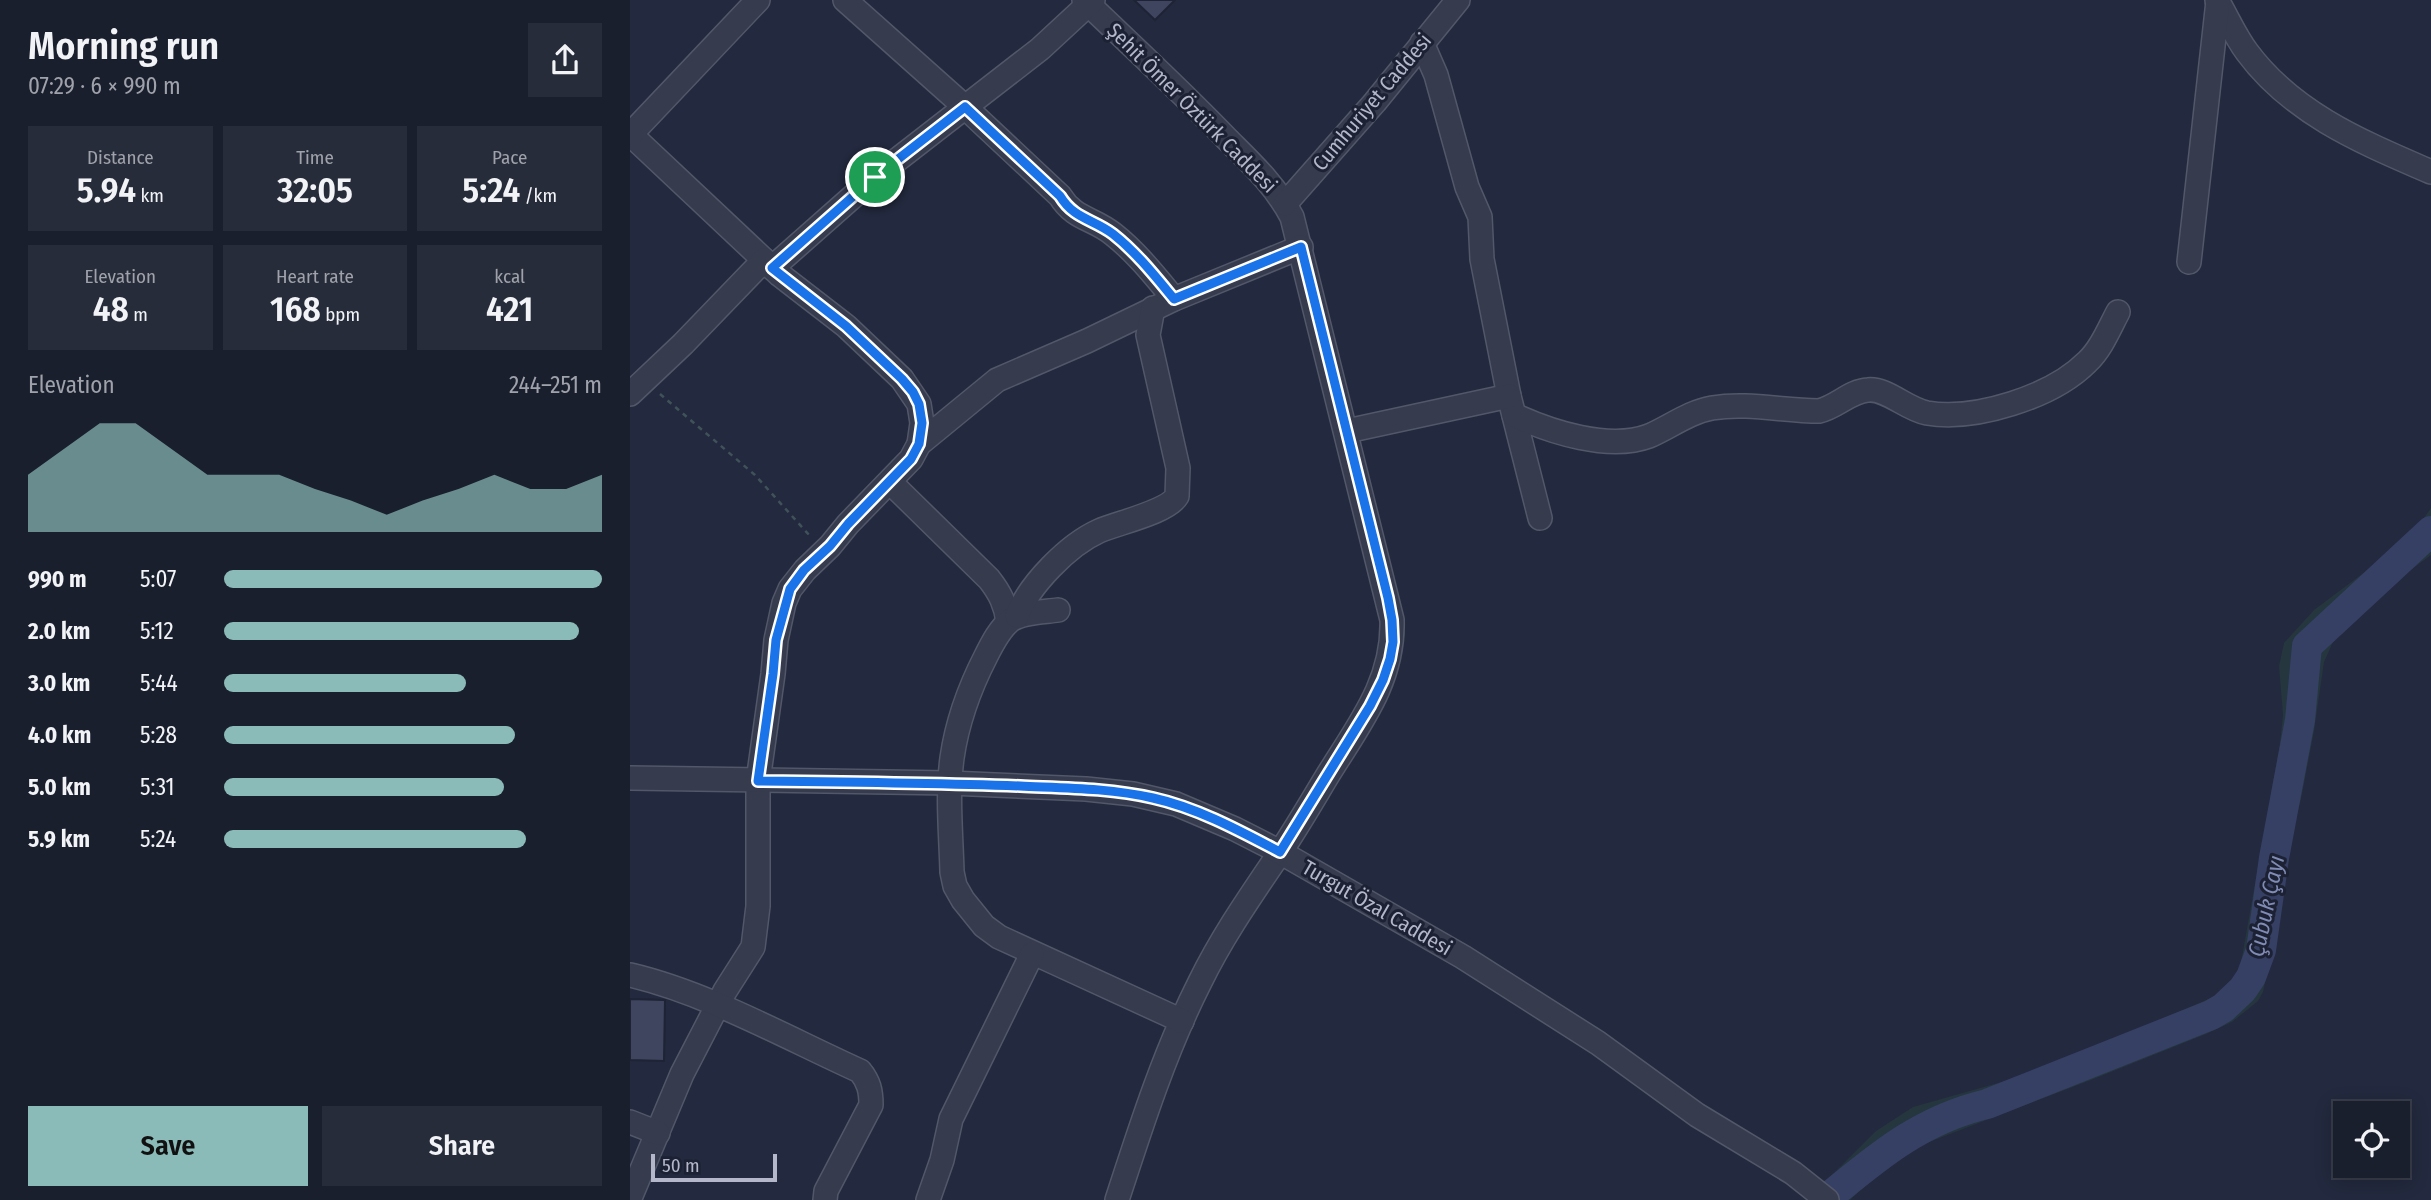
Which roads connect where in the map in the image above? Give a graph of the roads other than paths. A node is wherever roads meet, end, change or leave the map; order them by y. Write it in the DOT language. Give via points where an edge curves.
graph roads {
  1 [pos="758,0"];
  2 [pos="845,0"];
  3 [pos="1458,0"];
  4 [pos="1088,1"];
  5 [pos="2217,1"];
  6 [pos="1422,43"];
  7 [pos="965,107"];
  8 [pos="630,135"];
  9 [pos="2431,172"];
  10 [pos="1285,204"];
  11 [pos="1301,247"];
  12 [pos="2189,262"];
  13 [pos="768,264"];
  14 [pos="1174,299"];
  15 [pos="1153,308"];
  16 [pos="2118,312"];
  17 [pos="637,388"];
  18 [pos="1512,405"];
  19 [pos="1347,431"];
  20 [pos="919,444"];
  21 [pos="890,482"];
  22 [pos="1540,518"];
  23 [pos="1058,610"];
  24 [pos="1013,620"];
  25 [pos="630,778"];
  26 [pos="758,781"];
  27 [pos="950,783"];
  28 [pos="1280,852"];
  29 [pos="1032,954"];
  30 [pos="630,975"];
  31 [pos="717,1006"];
  32 [pos="1182,1021"];
  33 [pos="630,1122"];
  34 [pos="659,1133"];
  35 [pos="1821,1195"];
  36 [pos="630,1198"];
  37 [pos="825,1200"];
  38 [pos="928,1200"];
  39 [pos="1117,1200"];
  1 -- 8 [label="street"];
  2 -- 7 [label="street"];
  3 -- 6 [label="street, Cumhuriyet Caddesi"];
  4 -- 7 [label="street" via="1040,49"];
  4 -- 10 [label="street, Şehit Ömer Öztürk Caddesi" via="1211,122"];
  5 -- 9 [label="street" via="2258,66 2293,100 2329,125"];
  5 -- 12 [label="street"];
  6 -- 10 [label="street, Cumhuriyet Caddesi"];
  6 -- 18 [label="street" via="1480,217 1482,259"];
  7 -- 13 [label="street"];
  7 -- 14 [label="street" via="1073,212 1114,235"];
  8 -- 13 [label="street"];
  10 -- 11 [label="street, Şehit Ömer Öztürk Caddesi"];
  11 -- 14 [label="street"];
  11 -- 19 [label="street, Şehit Ömer Öztürk Caddesi"];
  13 -- 17 [label="street"];
  13 -- 20 [label="street" via="846,326 913,392 922,423"];
  14 -- 15 [label="street"];
  15 -- 20 [label="street" via="997,380"];
  15 -- 24 [label="street" via="1148,335 1178,468 1177,496 1166,506 1096,532 1080,543 1040,581"];
  16 -- 18 [label="street" via="2095,352 2070,376 2017,401 1971,414 1913,410 1877,390 1866,390 1819,411 1747,405 1709,408 1646,437 1619,440 1555,432"];
  18 -- 19 [label="street"];
  18 -- 22 [label="street"];
  19 -- 28 [label="street, Şehit Ömer Öztürk Caddesi" via="1388,598 1392,650 1370,706"];
  20 -- 21 [label="street"];
  21 -- 24 [label="street" via="989,579"];
  21 -- 26 [label="street" via="790,589 776,640"];
  23 -- 24 [label="street"];
  24 -- 27 [label="street" via="990,649 969,695"];
  25 -- 26 [label="street, Turgut Özal Caddesi"];
  26 -- 27 [label="street, Turgut Özal Caddesi"];
  26 -- 31 [label="street" via="755,935 747,959"];
  27 -- 28 [label="street, Turgut Özal Caddesi" via="1086,789 1155,798"];
  27 -- 29 [label="street" via="955,886 984,926"];
  28 -- 32 [label="street, Şehit Ömer Öztürk Caddesi" via="1230,927"];
  28 -- 35 [label="street, Turgut Özal Caddesi" via="1535,1001"];
  29 -- 32 [label="street"];
  29 -- 38 [label="street" via="951,1119"];
  30 -- 31 [label="street"];
  31 -- 34 [label="street" via="682,1074"];
  31 -- 37 [label="street" via="865,1077 871,1104"];
  32 -- 39 [label="street, Şehit Ömer Öztürk Caddesi"];
  33 -- 34 [label="street"];
  34 -- 36 [label="street"];
}
